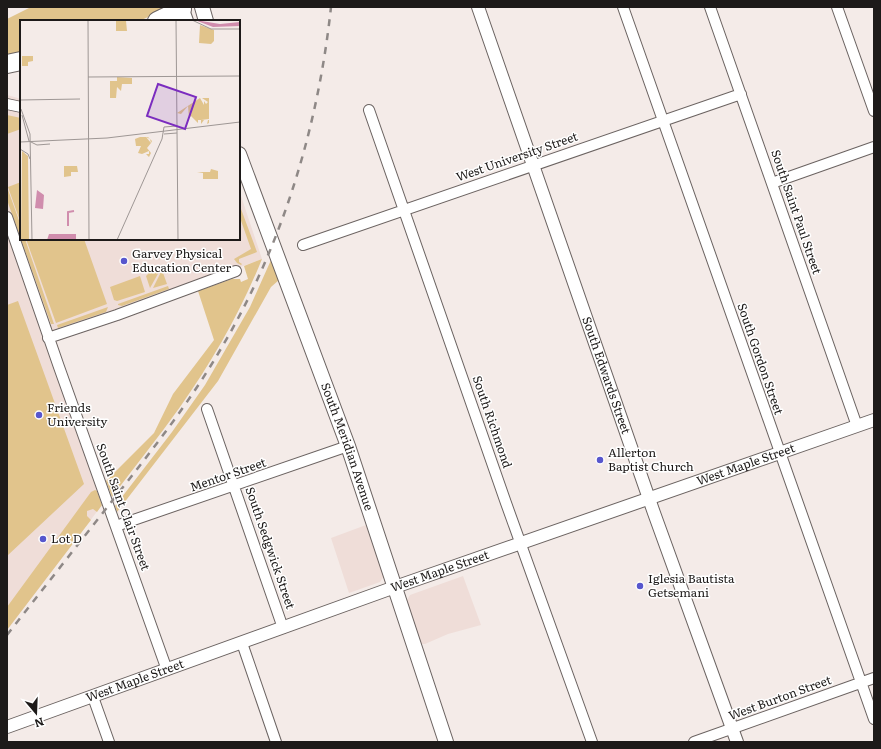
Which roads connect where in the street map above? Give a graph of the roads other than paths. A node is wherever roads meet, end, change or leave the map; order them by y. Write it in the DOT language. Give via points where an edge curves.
graph roads {
  1 [pos="202,7"];
  2 [pos="478,7"];
  3 [pos="623,7"];
  4 [pos="710,7"];
  5 [pos="838,7"];
  6 [pos="184,11"];
  7 [pos="159,20"];
  8 [pos="206,20"];
  9 [pos="20,61"];
  10 [pos="7,64"];
  11 [pos="741,94"];
  12 [pos="7,104"];
  13 [pos="20,107"];
  14 [pos="369,110"];
  15 [pos="874,111"];
  16 [pos="662,120"];
  17 [pos="874,147"];
  18 [pos="240,157"];
  19 [pos="533,165"];
  20 [pos="772,183"];
  21 [pos="404,210"];
  22 [pos="7,217"];
  23 [pos="303,245"];
  24 [pos="236,271"];
  25 [pos="48,338"];
  26 [pos="208,409"];
  27 [pos="874,420"];
  28 [pos="857,426"];
  29 [pos="348,446"];
  30 [pos="779,454"];
  31 [pos="235,486"];
  32 [pos="649,499"];
  33 [pos="116,526"];
  34 [pos="521,543"];
  35 [pos="395,587"];
  36 [pos="283,628"];
  37 [pos="242,643"];
  38 [pos="167,670"];
  39 [pos="874,678"];
  40 [pos="861,683"];
  41 [pos="93,696"];
  42 [pos="874,719"];
  43 [pos="7,727"];
  44 [pos="733,729"];
  45 [pos="109,742"];
  46 [pos="276,742"];
  47 [pos="446,742"];
  48 [pos="592,742"];
  49 [pos="694,742"];
  50 [pos="738,742"];
  1 -- 8 [label="main road"];
  2 -- 19 [label="street, South Edwards Street"];
  3 -- 16 [label="street, South Gordon Street"];
  4 -- 11 [label="street, South Saint Paul Street"];
  5 -- 15 [label="street"];
  6 -- 7 [label="highway"];
  9 -- 10 [label="highway"];
  11 -- 16 [label="street, West University Street"];
  11 -- 20 [label="street, South Saint Paul Street"];
  12 -- 13 [label="street"];
  14 -- 21 [label="street, South Richmond"];
  16 -- 19 [label="street, West University Street"];
  16 -- 30 [label="street, South Gordon Street"];
  17 -- 20 [label="street"];
  18 -- 29 [label="main road, South Meridian Avenue"];
  19 -- 21 [label="street, West University Street"];
  19 -- 32 [label="street, South Edwards Street"];
  20 -- 28 [label="street, South Saint Paul Street"];
  21 -- 23 [label="street, West University Street"];
  21 -- 34 [label="street, South Richmond"];
  22 -- 25 [label="street, South Saint Clair Street"];
  24 -- 25 [label="street"];
  25 -- 33 [label="street, South Saint Clair Street"];
  26 -- 31 [label="street, South Sedgwick Street"];
  27 -- 28 [label="street, West Maple Street"];
  28 -- 30 [label="street, West Maple Street"];
  29 -- 31 [label="street, Mentor Street"];
  29 -- 35 [label="main road, South Meridian Avenue"];
  30 -- 32 [label="street, West Maple Street"];
  30 -- 40 [label="street, South Gordon Street"];
  31 -- 33 [label="street, Mentor Street"];
  31 -- 36 [label="street, South Sedgwick Street"];
  32 -- 34 [label="street, West Maple Street"];
  32 -- 44 [label="street, South Edwards Street"];
  33 -- 38 [label="street, South Saint Clair Street"];
  34 -- 35 [label="street, West Maple Street"];
  34 -- 48 [label="street, South Richmond"];
  35 -- 36 [label="street, West Maple Street"];
  35 -- 47 [label="main road, South Meridian Avenue"];
  36 -- 37 [label="street, West Maple Street"];
  37 -- 38 [label="street, West Maple Street"];
  37 -- 46 [label="street"];
  38 -- 41 [label="street, West Maple Street"];
  39 -- 40 [label="street, West Burton Street"];
  40 -- 42 [label="street, South Gordon Street"];
  40 -- 44 [label="street, West Burton Street"];
  41 -- 43 [label="street, West Maple Street"];
  41 -- 45 [label="street"];
  44 -- 49 [label="street, West Burton Street"];
  44 -- 50 [label="street, South Edwards Street"];
}
